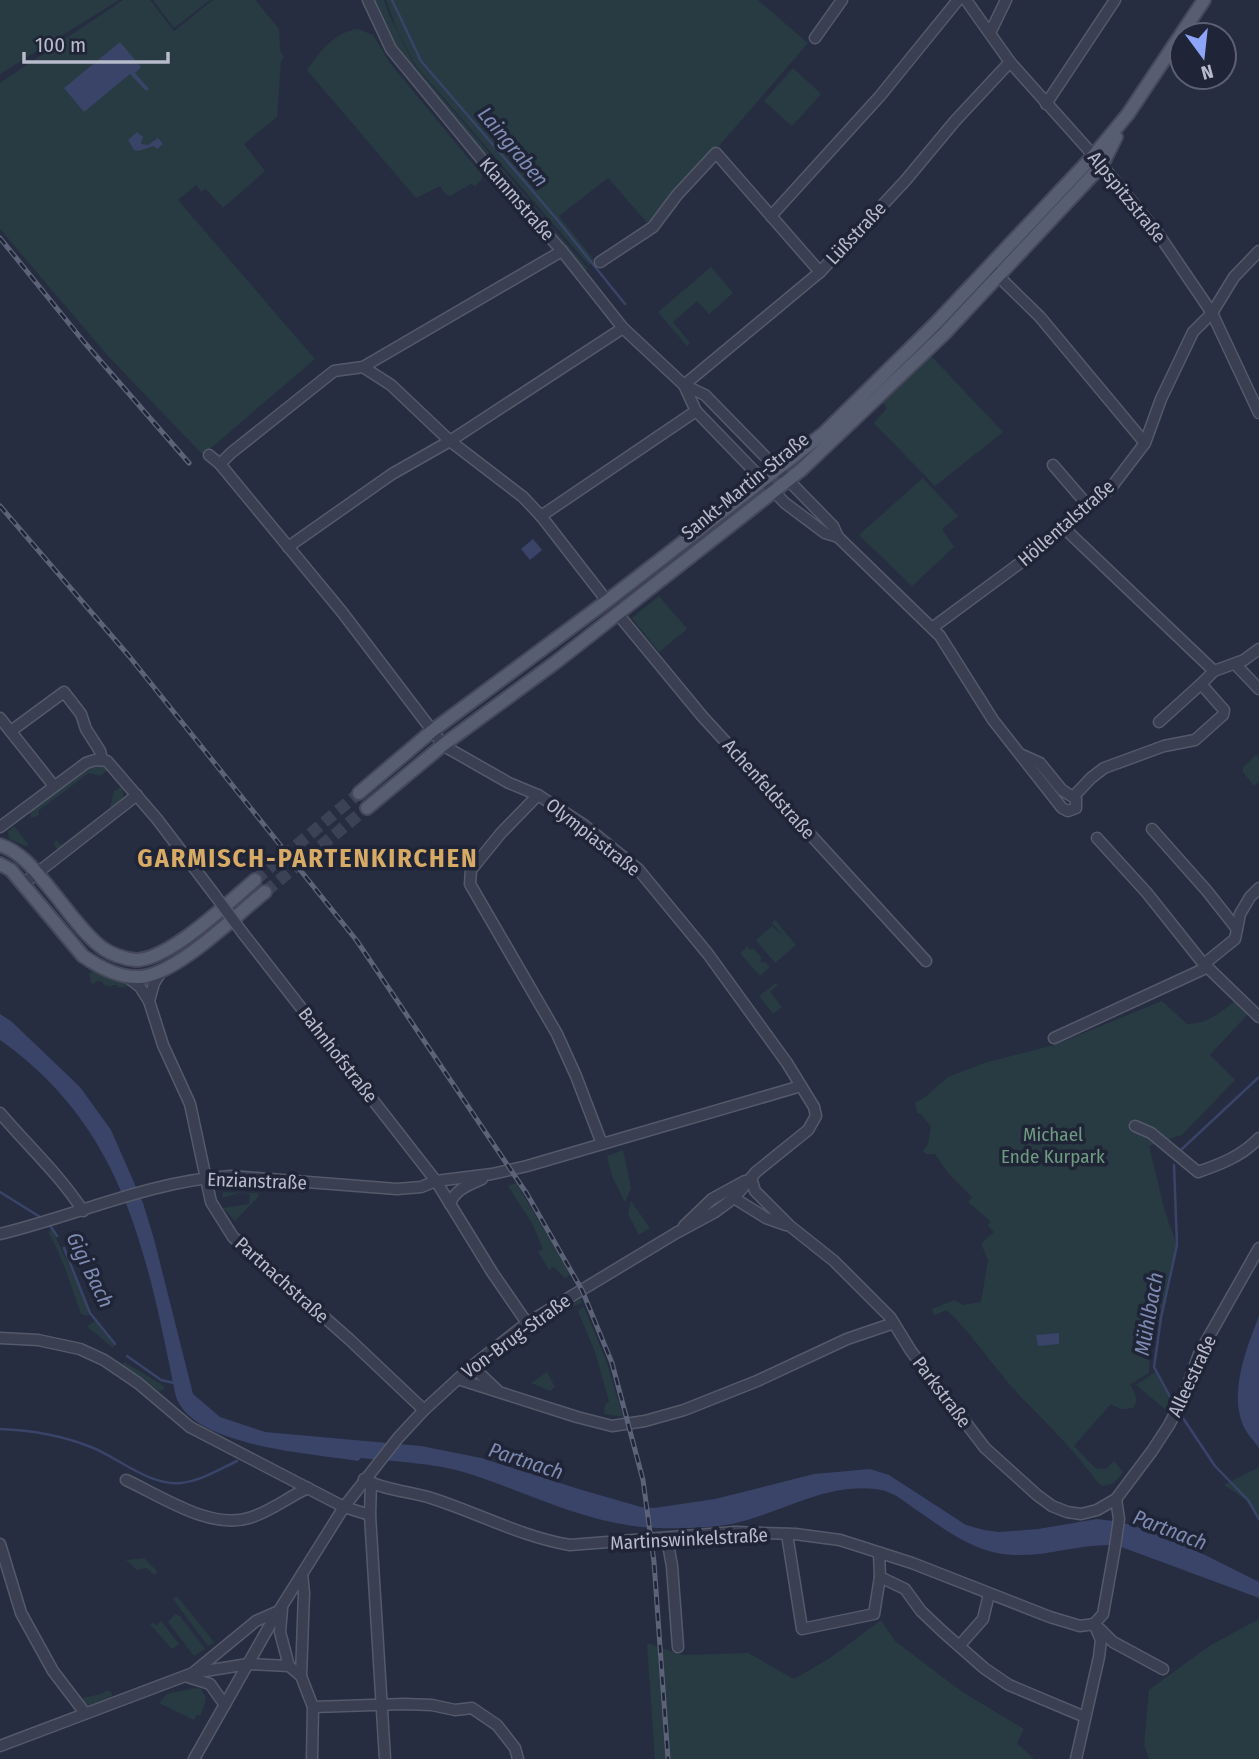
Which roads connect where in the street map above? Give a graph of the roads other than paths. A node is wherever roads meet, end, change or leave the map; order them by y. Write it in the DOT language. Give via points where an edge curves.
graph roads {
  1 [pos="368,0"];
  2 [pos="842,0"];
  3 [pos="958,0"];
  4 [pos="966,0"];
  5 [pos="1006,0"];
  6 [pos="1115,0"];
  7 [pos="1204,0"];
  8 [pos="990,33"];
  9 [pos="815,38"];
  10 [pos="1010,62"];
  11 [pos="1046,104"];
  12 [pos="1098,160"];
  13 [pos="771,216"];
  14 [pos="562,251"];
  15 [pos="1259,251"];
  16 [pos="600,262"];
  17 [pos="820,272"];
  18 [pos="993,272"];
  19 [pos="1212,313"];
  20 [pos="623,328"];
  21 [pos="363,367"];
  22 [pos="684,385"];
  23 [pos="696,411"];
  24 [pos="1259,414"];
  25 [pos="450,442"];
  26 [pos="1146,443"];
  27 [pos="209,455"];
  28 [pos="220,464"];
  29 [pos="1054,465"];
  30 [pos="777,469"];
  31 [pos="764,479"];
  32 [pos="789,481"];
  33 [pos="775,491"];
  34 [pos="1086,508"];
  35 [pos="541,516"];
  36 [pos="1064,528"];
  37 [pos="838,537"];
  38 [pos="288,547"];
  39 [pos="607,601"];
  40 [pos="617,613"];
  41 [pos="932,628"];
  42 [pos="1259,649"];
  43 [pos="1235,664"];
  44 [pos="1214,671"];
  45 [pos="1201,684"];
  46 [pos="1259,689"];
  47 [pos="0,718"];
  48 [pos="1158,722"];
  49 [pos="11,731"];
  50 [pos="432,731"];
  51 [pos="443,745"];
  52 [pos="1020,754"];
  53 [pos="102,759"];
  54 [pos="54,786"];
  55 [pos="359,793"];
  56 [pos="538,794"];
  57 [pos="137,795"];
  58 [pos="1074,796"];
  59 [pos="366,808"];
  60 [pos="0,827"];
  61 [pos="1152,829"];
  62 [pos="1097,838"];
  63 [pos="0,845"];
  64 [pos="1,862"];
  65 [pos="37,873"];
  66 [pos="255,880"];
  67 [pos="23,884"];
  68 [pos="1259,888"];
  69 [pos="265,892"];
  70 [pos="1237,929"];
  71 [pos="926,961"];
  72 [pos="1206,965"];
  73 [pos="161,972"];
  74 [pos="126,976"];
  75 [pos="149,1001"];
  76 [pos="1259,1017"];
  77 [pos="1054,1038"];
  78 [pos="801,1086"];
  79 [pos="0,1113"];
  80 [pos="1135,1126"];
  81 [pos="1259,1138"];
  82 [pos="603,1144"];
  83 [pos="492,1174"];
  84 [pos="207,1177"];
  85 [pos="751,1178"];
  86 [pos="436,1181"];
  87 [pos="736,1199"];
  88 [pos="450,1204"];
  89 [pos="83,1211"];
  90 [pos="790,1226"];
  91 [pos="679,1231"];
  92 [pos="0,1234"];
  93 [pos="1259,1248"];
  94 [pos="527,1323"];
  95 [pos="894,1323"];
  96 [pos="0,1338"];
  97 [pos="472,1366"];
  98 [pos="458,1379"];
  99 [pos="497,1390"];
  100 [pos="424,1410"];
  101 [pos="291,1479"];
  102 [pos="125,1480"];
  103 [pos="368,1481"];
  104 [pos="308,1488"];
  105 [pos="286,1498"];
  106 [pos="1116,1499"];
  107 [pos="344,1507"];
  108 [pos="370,1515"];
  109 [pos="787,1534"];
  110 [pos="667,1539"];
  111 [pos="0,1544"];
  112 [pos="879,1553"];
  113 [pos="302,1573"];
  114 [pos="880,1577"];
  115 [pos="989,1594"];
  116 [pos="281,1608"];
  117 [pos="1094,1624"];
  118 [pos="959,1646"];
  119 [pos="678,1647"];
  120 [pos="248,1664"];
  121 [pos="289,1666"];
  122 [pos="1163,1669"];
  123 [pos="189,1674"];
  124 [pos="302,1676"];
  125 [pos="225,1705"];
  126 [pos="383,1705"];
  127 [pos="313,1707"];
  128 [pos="85,1713"];
  129 [pos="1085,1717"];
  130 [pos="0,1746"];
  131 [pos="194,1759"];
  132 [pos="312,1759"];
  133 [pos="386,1759"];
  134 [pos="518,1759"];
  135 [pos="1076,1759"];
  1 -- 14 [label="street, Klammstraße" via="391,49"];
  2 -- 9 [label="street"];
  3 -- 13 [label="street" via="880,96"];
  4 -- 8 [label="street, Alpspitzstraße"];
  5 -- 8 [label="street"];
  6 -- 11 [label="street"];
  7 -- 12 [label="main road, Sankt-Martin-Straße"];
  8 -- 10 [label="street, Alpspitzstraße"];
  10 -- 11 [label="street, Alpspitzstraße"];
  10 -- 17 [label="street, Lüßstraße"];
  11 -- 12 [label="street, Alpspitzstraße"];
  12 -- 18 [label="main road, Sankt-Martin-Straße"];
  12 -- 19 [label="street, Alpspitzstraße" via="1157,232"];
  13 -- 16 [label="street" via="716,153 653,227"];
  13 -- 17 [label="street"];
  14 -- 20 [label="street, Klammstraße"];
  14 -- 21 [label="street"];
  15 -- 19 [label="street, Höllentalstraße" via="1234,276"];
  17 -- 22 [label="street, Lüßstraße"];
  18 -- 26 [label="street" via="1040,317"];
  18 -- 30 [label="main road, Sankt-Martin-Straße" via="845,412"];
  18 -- 32 [label="main road, Sankt-Martin-Straße" via="931,346"];
  19 -- 24 [label="street, Alpspitzstraße"];
  19 -- 26 [label="street, Höllentalstraße" via="1193,332 1177,362"];
  20 -- 22 [label="street, Klammstraße"];
  20 -- 25 [label="street"];
  21 -- 25 [label="street" via="391,385"];
  21 -- 28 [label="street" via="334,371"];
  22 -- 23 [label="street, Klammstraße"];
  22 -- 30 [label="street, Klammstraße" via="705,395"];
  23 -- 31 [label="street, Klammstraße"];
  23 -- 35 [label="street"];
  25 -- 35 [label="street" via="510,485"];
  25 -- 38 [label="street" via="392,474"];
  26 -- 34 [label="street, Höllentalstraße" via="1110,489"];
  27 -- 28 [label="street, Olympiastraße"];
  28 -- 38 [label="street, Olympiastraße"];
  29 -- 34 [label="street"];
  30 -- 31 [label="main road, Sankt-Martin-Straße"];
  30 -- 32 [label="street, Klammstraße"];
  31 -- 33 [label="street, Klammstraße"];
  31 -- 39 [label="main road, Sankt-Martin-Straße"];
  32 -- 33 [label="main road, Sankt-Martin-Straße"];
  32 -- 37 [label="street, Klammstraße"];
  33 -- 37 [label="street, Klammstraße" via="825,533"];
  33 -- 40 [label="main road, Sankt-Martin-Straße"];
  34 -- 36 [label="street, Höllentalstraße"];
  35 -- 39 [label="street"];
  36 -- 41 [label="street, Höllentalstraße"];
  36 -- 44 [label="street"];
  37 -- 41 [label="street, Klammstraße"];
  38 -- 50 [label="street, Olympiastraße"];
  39 -- 50 [label="main road, Sankt-Martin-Straße"];
  40 -- 51 [label="main road, Sankt-Martin-Straße"];
  40 -- 71 [label="street, Achenfeldstraße" via="702,716"];
  41 -- 52 [label="street, Klammstraße"];
  42 -- 43 [label="street"];
  43 -- 44 [label="street"];
  43 -- 46 [label="street"];
  44 -- 45 [label="street"];
  45 -- 48 [label="street"];
  45 -- 58 [label="street" via="1224,710 1195,740 1164,746 1096,772"];
  47 -- 49 [label="street"];
  49 -- 53 [label="street, Bahnhofstraße" via="64,692 81,714"];
  49 -- 54 [label="street"];
  50 -- 51 [label="street, Olympiastraße"];
  50 -- 55 [label="main road, Sankt-Martin-Straße"];
  51 -- 56 [label="street, Olympiastraße"];
  51 -- 59 [label="main road, Sankt-Martin-Straße"];
  52 -- 58 [label="street, Klammstraße" via="1040,764 1062,790"];
  52 -- 58 [label="street, Klammstraße" via="1062,808 1074,810"];
  53 -- 54 [label="street" via="86,763"];
  53 -- 57 [label="street, Bahnhofstraße"];
  54 -- 60 [label="street"];
  56 -- 78 [label="street, Olympiastraße" via="638,869 709,954"];
  56 -- 82 [label="street" via="471,870 470,884 557,1034"];
  57 -- 65 [label="street"];
  57 -- 86 [label="street, Bahnhofstraße, bridge"];
  61 -- 70 [label="street"];
  62 -- 72 [label="street"];
  63 -- 65 [label="main road" via="11,848"];
  64 -- 67 [label="main road"];
  65 -- 66 [label="main road" via="102,947 137,960 181,940"];
  65 -- 67 [label="street"];
  67 -- 74 [label="main road" via="83,956"];
  68 -- 70 [label="street" via="1240,914"];
  69 -- 73 [label="main road"];
  70 -- 72 [label="street" via="1235,939"];
  72 -- 76 [label="street"];
  72 -- 77 [label="street"];
  73 -- 74 [label="main road"];
  73 -- 75 [label="street"];
  74 -- 75 [label="street, Partnachstraße"];
  75 -- 84 [label="street, Partnachstraße" via="190,1104"];
  78 -- 82 [label="street"];
  78 -- 85 [label="street, Olympiastraße" via="816,1111 813,1126"];
  79 -- 89 [label="street" via="53,1170"];
  80 -- 81 [label="street" via="1151,1133 1198,1171 1222,1164"];
  82 -- 83 [label="street"];
  83 -- 86 [label="street, Enzianstraße"];
  83 -- 88 [label="street" via="465,1186"];
  84 -- 86 [label="street, Enzianstraße" via="397,1189"];
  84 -- 89 [label="street, Enzianstraße" via="146,1190"];
  84 -- 100 [label="street, Partnachstraße" via="211,1202 233,1237"];
  85 -- 87 [label="street, Von-Brug-Straße"];
  85 -- 90 [label="street, Parkstraße" via="755,1191"];
  85 -- 91 [label="street, Von-Brug-Straße" via="712,1199"];
  86 -- 88 [label="street, Bahnhofstraße"];
  87 -- 90 [label="street, Parkstraße" via="766,1218"];
  87 -- 91 [label="street, Von-Brug-Straße"];
  88 -- 94 [label="street, Bahnhofstraße"];
  89 -- 92 [label="street, Enzianstraße"];
  90 -- 95 [label="street, Parkstraße" via="840,1266"];
  91 -- 94 [label="street, Von-Brug-Straße"];
  93 -- 106 [label="street, Alleestraße" via="1199,1353 1169,1425"];
  94 -- 97 [label="street, Von-Brug-Straße"];
  95 -- 99 [label="street" via="666,1416 612,1426"];
  95 -- 106 [label="street, Parkstraße" via="985,1448 1037,1495 1052,1506 1081,1514"];
  96 -- 101 [label="street" via="38,1340 99,1358 138,1383 190,1427"];
  97 -- 98 [label="street, Von-Brug-Straße"];
  97 -- 99 [label="street"];
  98 -- 99 [label="street"];
  98 -- 100 [label="street, Von-Brug-Straße"];
  100 -- 103 [label="street, Von-Brug-Straße" via="398,1437"];
  101 -- 104 [label="street"];
  101 -- 105 [label="street"];
  102 -- 105 [label="street" via="206,1518 226,1522 248,1519"];
  103 -- 107 [label="street, Von-Brug-Straße"];
  103 -- 108 [label="street"];
  103 -- 110 [label="street, Martinswinkelstraße" via="570,1545"];
  104 -- 105 [label="street"];
  104 -- 107 [label="street"];
  106 -- 117 [label="street" via="1115,1547 1103,1614"];
  107 -- 108 [label="street"];
  107 -- 113 [label="street, Von-Brug-Straße"];
  108 -- 126 [label="street"];
  109 -- 110 [label="street, Martinswinkelstraße" via="735,1532"];
  109 -- 112 [label="street, Martinswinkelstraße" via="840,1540"];
  109 -- 114 [label="street" via="802,1629 874,1614"];
  110 -- 119 [label="street"];
  111 -- 128 [label="street" via="21,1613 53,1671"];
  112 -- 114 [label="street"];
  112 -- 115 [label="street, Martinswinkelstraße"];
  113 -- 116 [label="street, Von-Brug-Straße"];
  113 -- 124 [label="street"];
  114 -- 118 [label="street" via="905,1589 921,1611"];
  115 -- 117 [label="street, Martinswinkelstraße" via="1080,1626"];
  115 -- 118 [label="street" via="983,1619"];
  116 -- 120 [label="street, Von-Brug-Straße"];
  116 -- 121 [label="street" via="280,1632"];
  116 -- 123 [label="street" via="256,1621"];
  117 -- 122 [label="street" via="1113,1642"];
  117 -- 129 [label="street" via="1101,1640"];
  118 -- 129 [label="street" via="1009,1685"];
  120 -- 121 [label="street"];
  120 -- 123 [label="street"];
  120 -- 125 [label="street, Von-Brug-Straße"];
  121 -- 124 [label="street"];
  123 -- 125 [label="street" via="210,1684"];
  123 -- 128 [label="street"];
  124 -- 127 [label="street"];
  125 -- 131 [label="street, Von-Brug-Straße"];
  126 -- 127 [label="street"];
  126 -- 133 [label="street"];
  126 -- 134 [label="street" via="472,1708 497,1725"];
  127 -- 132 [label="street"];
  128 -- 130 [label="street"];
  129 -- 135 [label="street"];
}
